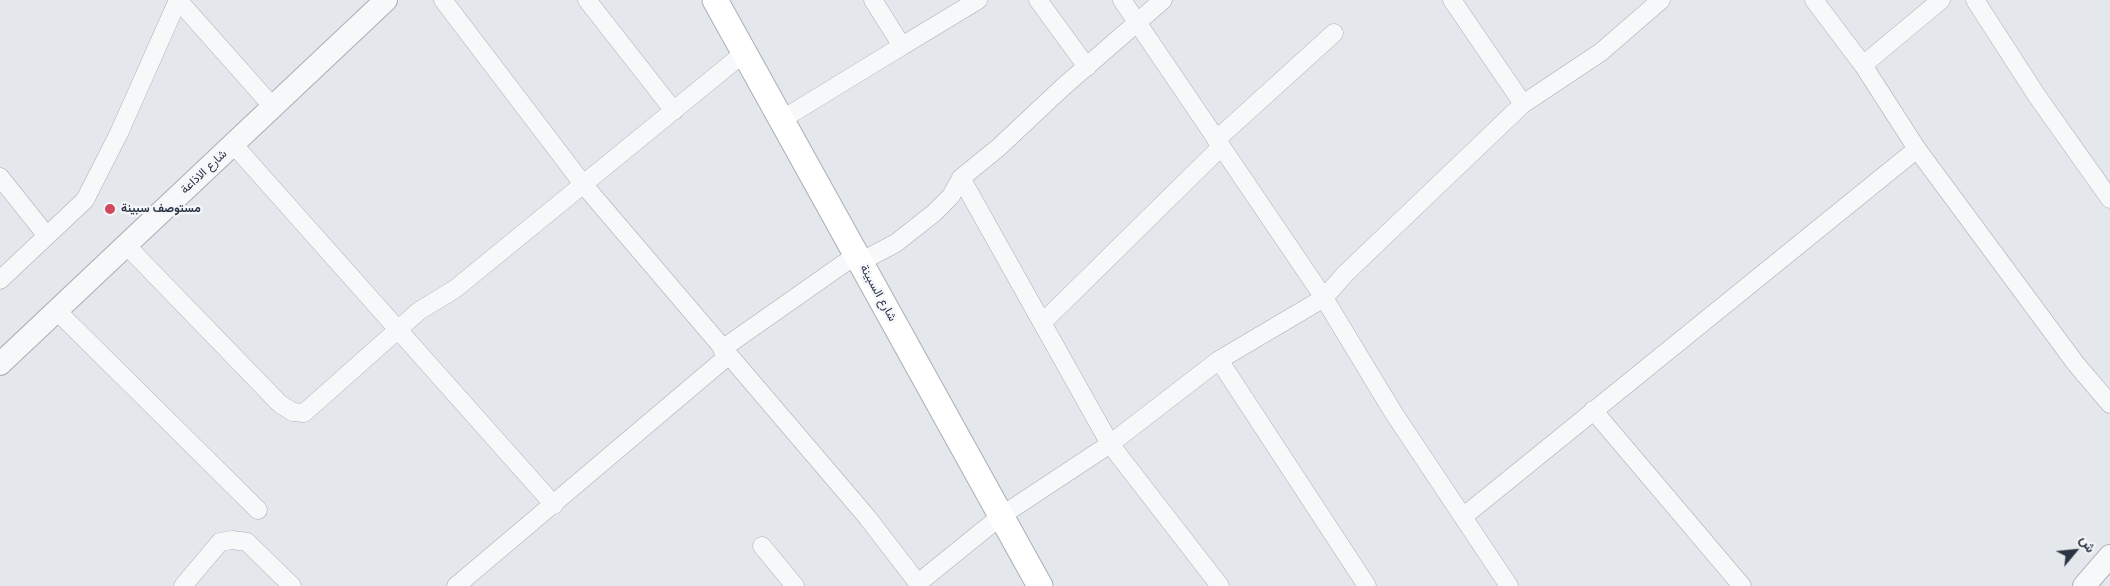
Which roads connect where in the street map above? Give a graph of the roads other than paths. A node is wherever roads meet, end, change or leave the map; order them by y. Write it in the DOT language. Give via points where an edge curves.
graph roads {
  1 [pos="386,0"];
  2 [pos="443,0"];
  3 [pos="587,0"];
  4 [pos="715,0"];
  5 [pos="873,0"];
  6 [pos="978,0"];
  7 [pos="1038,0"];
  8 [pos="1122,0"];
  9 [pos="1163,0"];
  10 [pos="1452,0"];
  11 [pos="1661,0"];
  12 [pos="1814,0"];
  13 [pos="1941,0"];
  14 [pos="1975,0"];
  15 [pos="1642,6"];
  16 [pos="1137,24"];
  17 [pos="1334,33"];
  18 [pos="902,46"];
  19 [pos="744,53"];
  20 [pos="1863,64"];
  21 [pos="1087,66"];
  22 [pos="1523,104"];
  23 [pos="273,107"];
  24 [pos="674,111"];
  25 [pos="781,120"];
  26 [pos="1219,143"];
  27 [pos="234,144"];
  28 [pos="1917,149"];
  29 [pos="0,177"];
  30 [pos="961,178"];
  31 [pos="584,184"];
  32 [pos="2110,199"];
  33 [pos="47,236"];
  34 [pos="126,245"];
  35 [pos="858,258"];
  36 [pos="0,280"];
  37 [pos="1324,298"];
  38 [pos="57,311"];
  39 [pos="1043,322"];
  40 [pos="398,328"];
  41 [pos="725,352"];
  42 [pos="1219,360"];
  43 [pos="0,364"];
  44 [pos="2110,404"];
  45 [pos="1593,410"];
  46 [pos="1110,444"];
  47 [pos="554,505"];
  48 [pos="258,510"];
  49 [pos="1001,516"];
  50 [pos="1464,516"];
  51 [pos="762,546"];
  52 [pos="2110,556"];
  53 [pos="2110,571"];
  54 [pos="917,585"];
  55 [pos="183,586"];
  56 [pos="292,586"];
  57 [pos="456,586"];
  58 [pos="795,586"];
  59 [pos="1040,586"];
  60 [pos="1220,586"];
  61 [pos="1367,586"];
  62 [pos="1508,586"];
  63 [pos="1742,586"];
  64 [pos="2084,586"];
  65 [pos="2100,586"];
  1 -- 23 [label="street, شارع الاذاعة"];
  2 -- 31 [label="street"];
  3 -- 24 [label="street"];
  4 -- 19 [label="main road, شارع السبينة"];
  5 -- 18 [label="street"];
  6 -- 18 [label="street"];
  7 -- 21 [label="street"];
  8 -- 16 [label="street"];
  9 -- 16 [label="street"];
  10 -- 22 [label="street"];
  11 -- 15 [label="street"];
  12 -- 20 [label="street"];
  13 -- 20 [label="street"];
  14 -- 32 [label="street" via="2037,96"];
  15 -- 22 [label="street" via="1601,52"];
  16 -- 21 [label="street"];
  16 -- 26 [label="street"];
  17 -- 26 [label="street"];
  18 -- 25 [label="street"];
  19 -- 24 [label="street"];
  19 -- 25 [label="main road, شارع السبينة"];
  20 -- 28 [label="street"];
  21 -- 30 [label="street"];
  22 -- 37 [label="street" via="1344,274"];
  23 -- 27 [label="street, شارع الاذاعة"];
  23 -- 33 [label="street" via="178,0 86,200"];
  24 -- 31 [label="street"];
  25 -- 35 [label="main road, شارع السبينة"];
  26 -- 37 [label="street"];
  26 -- 39 [label="street"];
  27 -- 34 [label="street, شارع الاذاعة"];
  27 -- 40 [label="street"];
  28 -- 44 [label="street" via="2076,364"];
  28 -- 45 [label="street"];
  29 -- 33 [label="street"];
  30 -- 35 [label="street" via="951,196 934,214 896,243"];
  30 -- 39 [label="street"];
  31 -- 40 [label="street" via="455,289"];
  31 -- 41 [label="street"];
  33 -- 36 [label="street"];
  34 -- 38 [label="street, شارع الاذاعة"];
  34 -- 40 [label="street" via="280,404 293,412 304,413"];
  35 -- 41 [label="street"];
  35 -- 49 [label="main road, شارع السبينة"];
  37 -- 42 [label="street"];
  37 -- 50 [label="street" via="1393,412"];
  38 -- 43 [label="street, شارع الاذاعة"];
  38 -- 48 [label="street"];
  39 -- 46 [label="street"];
  40 -- 47 [label="street"];
  41 -- 47 [label="street"];
  41 -- 54 [label="street" via="867,517"];
  42 -- 46 [label="street"];
  42 -- 61 [label="street"];
  45 -- 50 [label="street"];
  45 -- 63 [label="street"];
  46 -- 49 [label="street"];
  46 -- 60 [label="street"];
  47 -- 57 [label="street"];
  49 -- 54 [label="street"];
  49 -- 59 [label="main road, شارع السبينة"];
  50 -- 62 [label="street"];
  51 -- 58 [label="street"];
  52 -- 64 [label="street"];
  53 -- 65 [label="street"];
  55 -- 56 [label="street" via="220,542 232,540 247,542"];
}
